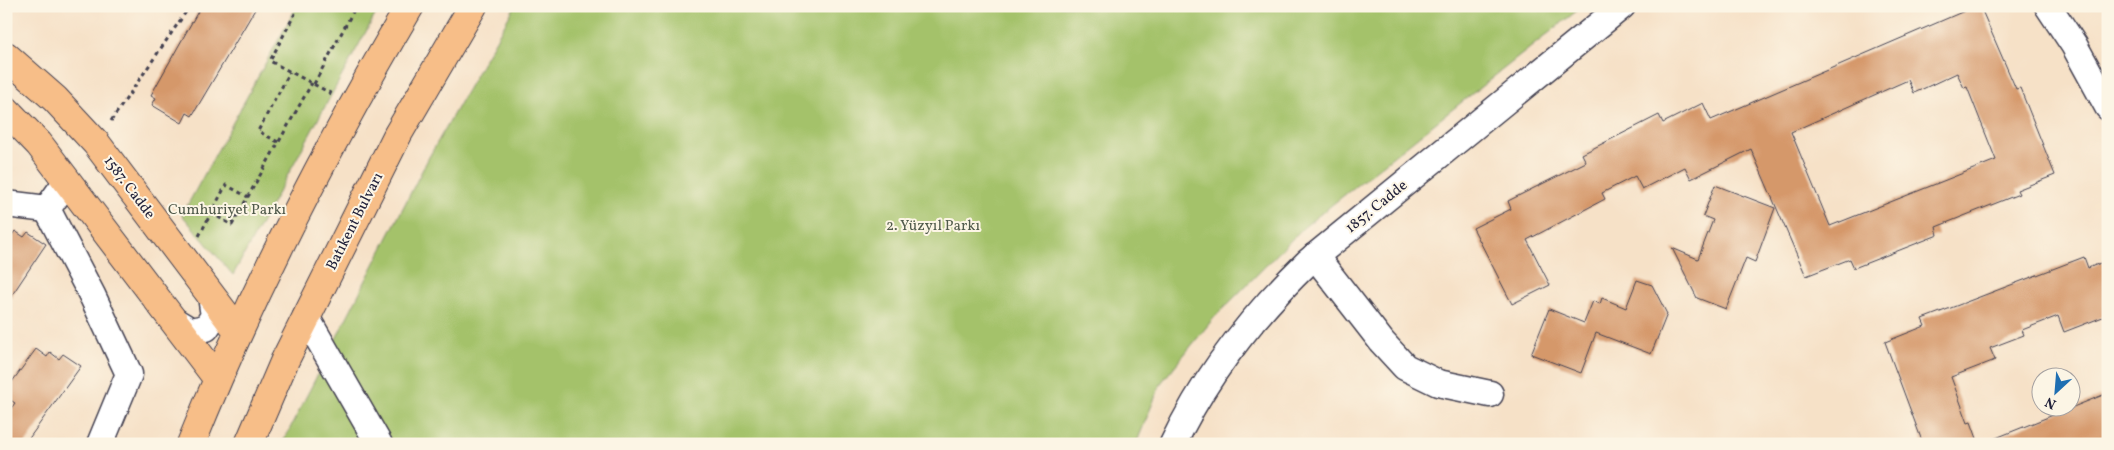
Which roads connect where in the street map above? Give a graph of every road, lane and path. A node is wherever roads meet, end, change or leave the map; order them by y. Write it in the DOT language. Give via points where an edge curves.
graph roads {
  1 [pos="190,6"];
  2 [pos="299,6"];
  3 [pos="356,6"];
  4 [pos="410,6"];
  5 [pos="474,6"];
  6 [pos="1622,6"];
  7 [pos="2048,6"];
  8 [pos="6,56"];
  9 [pos="290,72"];
  10 [pos="313,84"];
  11 [pos="352,105"];
  12 [pos="2108,107"];
  13 [pos="6,110"];
  14 [pos="278,142"];
  15 [pos="96,143"];
  16 [pos="67,181"];
  17 [pos="248,197"];
  18 [pos="6,204"];
  19 [pos="47,209"];
  20 [pos="211,213"];
  21 [pos="1315,256"];
  22 [pos="185,261"];
  23 [pos="211,296"];
  24 [pos="306,317"];
  25 [pos="176,322"];
  26 [pos="238,332"];
  27 [pos="217,378"];
  28 [pos="1490,394"];
  29 [pos="100,444"];
  30 [pos="191,444"];
  31 [pos="249,444"];
  32 [pos="379,444"];
  33 [pos="1174,444"];
  1 -- 15 [label="path"];
  2 -- 9 [label="path" via="270,60"];
  3 -- 10 [label="path"];
  4 -- 11 [label="main road"];
  5 -- 24 [label="main road, Batıkent Bulvarı" via="398,134"];
  6 -- 21 [label="street, 1857. Cadde"];
  7 -- 12 [label="street"];
  8 -- 15 [label="main road, 1587. Cadde" via="55,99"];
  9 -- 10 [label="path"];
  9 -- 14 [label="path" via="258,131"];
  10 -- 11 [label="path"];
  10 -- 14 [label="path"];
  11 -- 26 [label="main road"];
  13 -- 16 [label="main road" via="39,144"];
  14 -- 17 [label="path"];
  15 -- 22 [label="main road, 1587. Cadde"];
  16 -- 19 [label="street"];
  16 -- 25 [label="main road"];
  17 -- 20 [label="path" via="232,225"];
  17 -- 20 [label="path" via="226,185"];
  18 -- 19 [label="street"];
  19 -- 29 [label="street" via="129,374"];
  20 -- 22 [label="path"];
  21 -- 28 [label="street" via="1405,367 1438,383"];
  21 -- 33 [label="street, 1857. Cadde" via="1277,292 1243,332 1203,387"];
  22 -- 23 [label="main road, 1587. Cadde"];
  23 -- 25 [label="street" via="214,316 206,328 190,331"];
  23 -- 26 [label="main road, 1587. Cadde"];
  24 -- 31 [label="main road, Batıkent Bulvarı"];
  24 -- 32 [label="street"];
  25 -- 27 [label="main road"];
  26 -- 27 [label="main road"];
  27 -- 30 [label="main road"];
}
